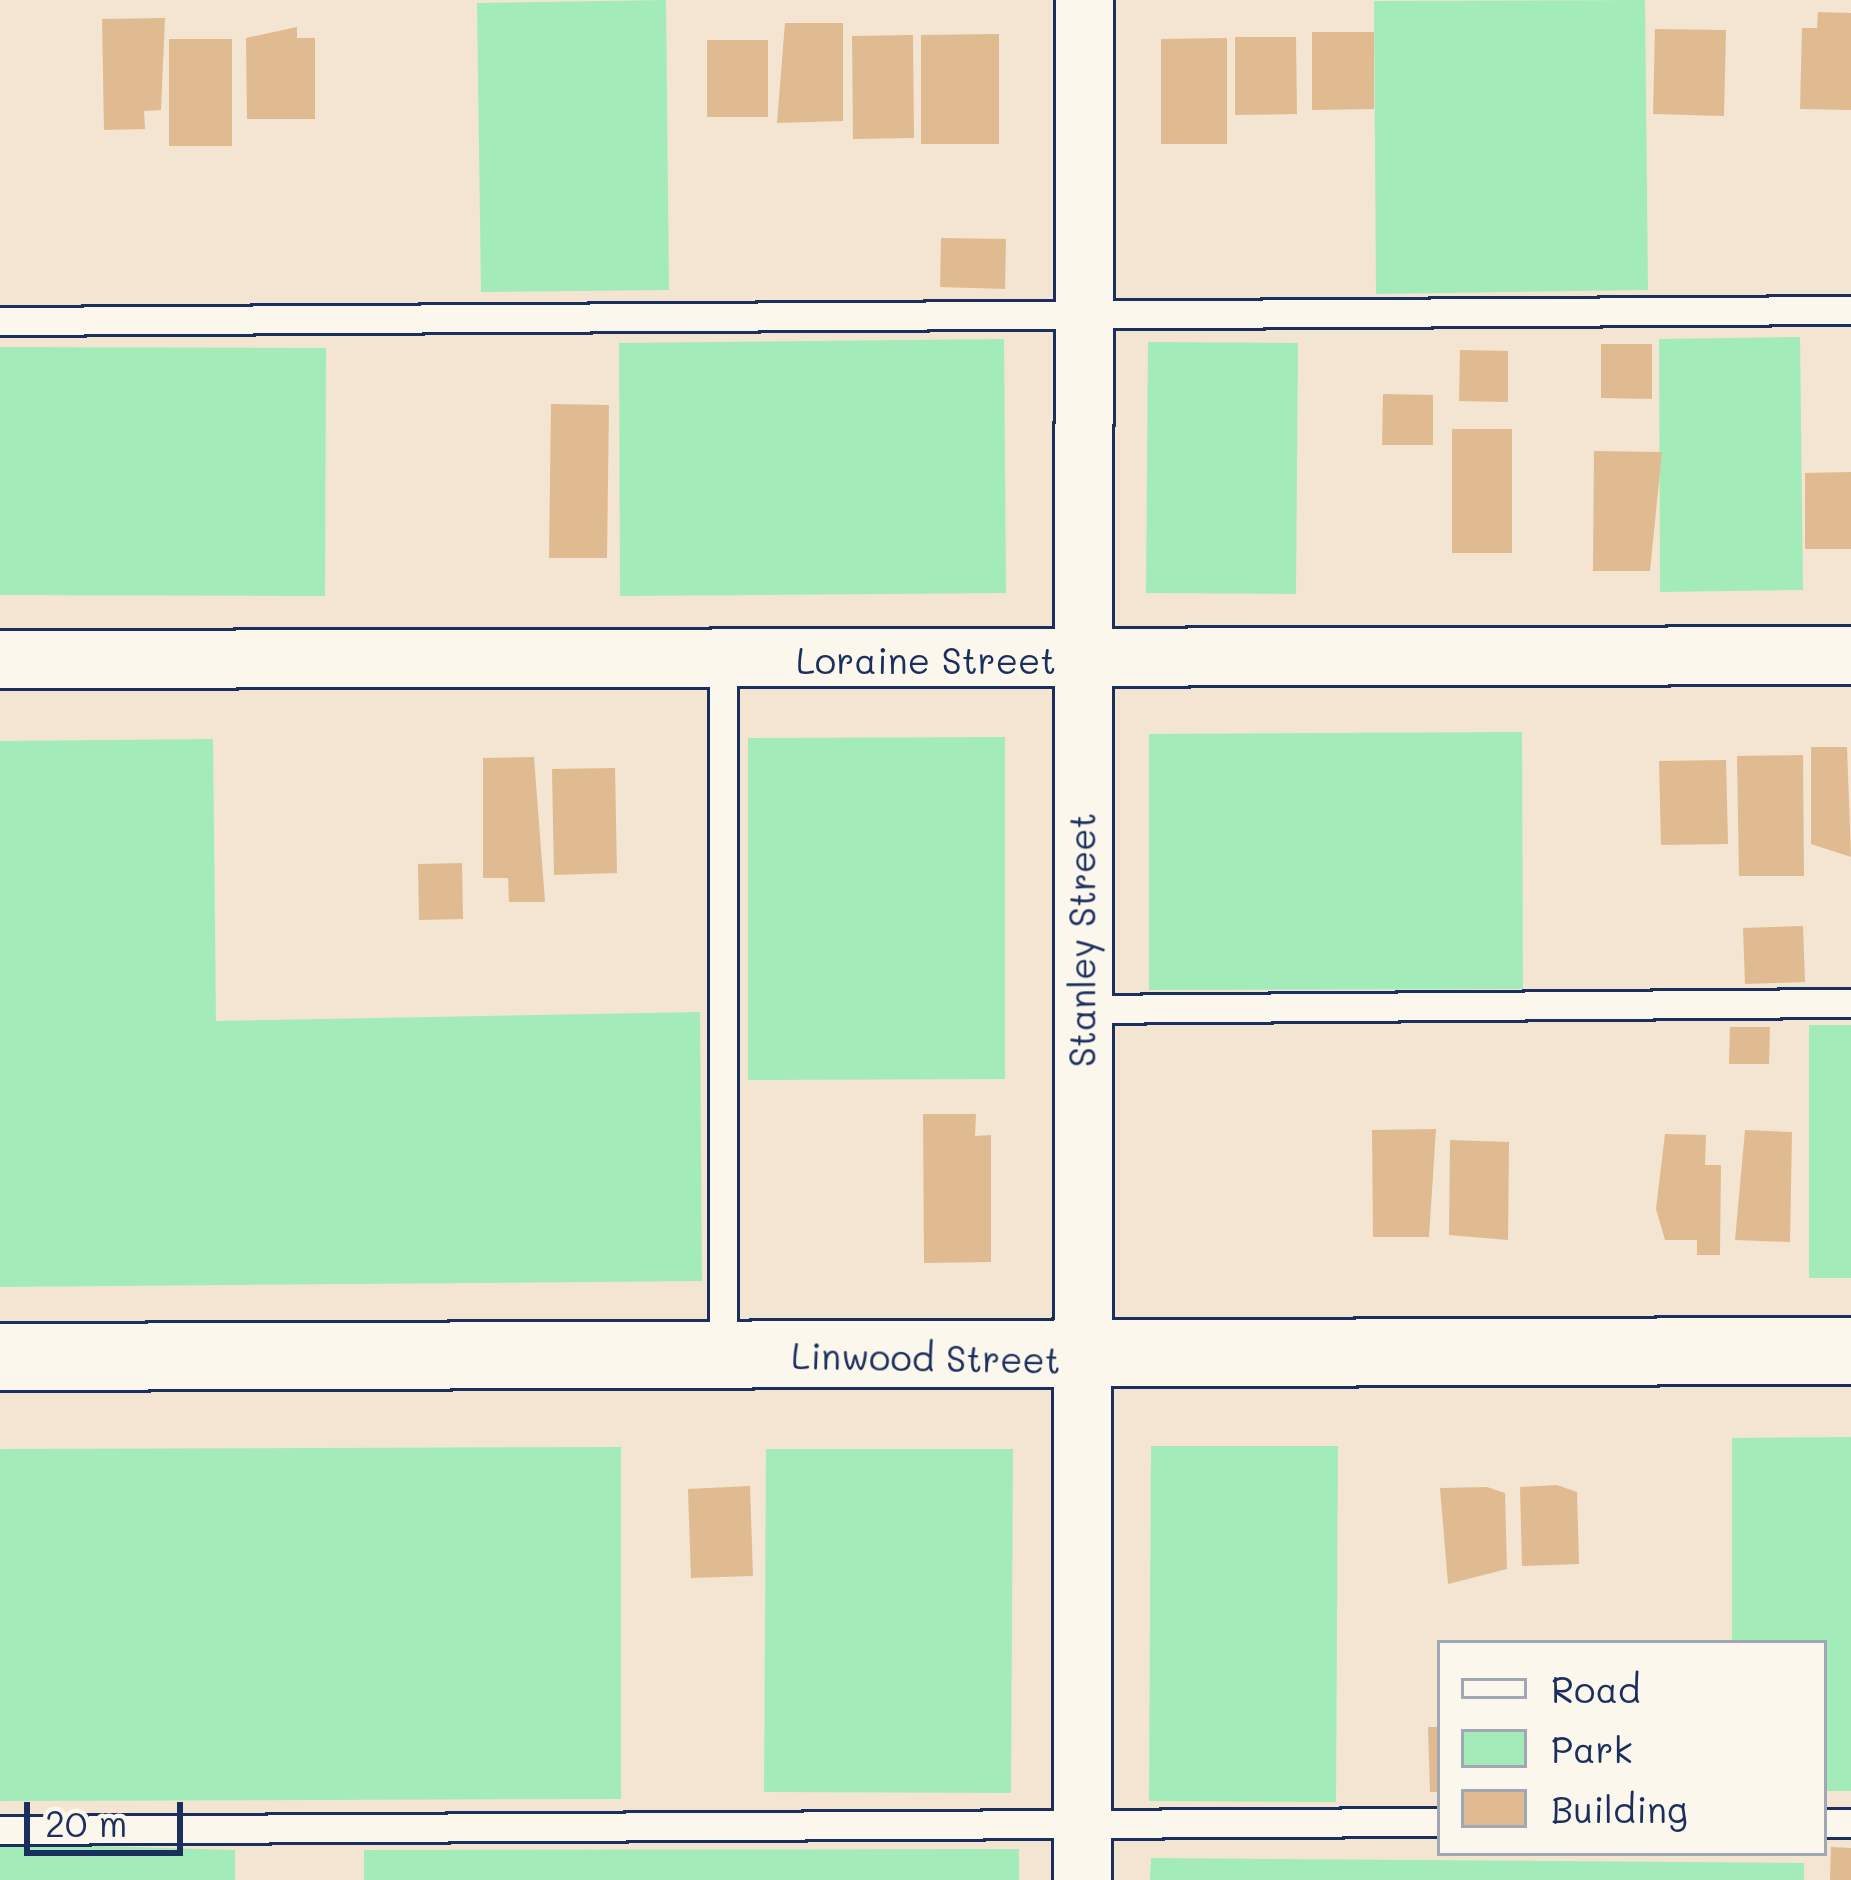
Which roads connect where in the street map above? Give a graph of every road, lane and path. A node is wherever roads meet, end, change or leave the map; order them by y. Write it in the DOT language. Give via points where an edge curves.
graph roads {
  1 [pos="1084,0"];
  2 [pos="1851,310"];
  3 [pos="1084,318"];
  4 [pos="0,322"];
  5 [pos="1851,655"];
  6 [pos="0,659"];
  7 [pos="723,659"];
  8 [pos="1080,661"];
  9 [pos="1851,1003"];
  10 [pos="1081,1009"];
  11 [pos="1851,1352"];
  12 [pos="722,1354"];
  13 [pos="0,1357"];
  14 [pos="1084,1360"];
  15 [pos="1437,1822"];
  16 [pos="1082,1823"];
  17 [pos="0,1830"];
  18 [pos="1082,1880"];
  1 -- 3 [label="street, Stanley Street"];
  2 -- 3 [label="lane"];
  3 -- 4 [label="lane"];
  3 -- 8 [label="street, Stanley Street"];
  5 -- 8 [label="street, Loraine Street"];
  6 -- 7 [label="street, Loraine Street"];
  7 -- 8 [label="street, Loraine Street"];
  7 -- 12 [label="lane"];
  8 -- 10 [label="street, Stanley Street"];
  9 -- 10 [label="lane"];
  10 -- 14 [label="street, Stanley Street"];
  11 -- 14 [label="street, Linwood Street"];
  12 -- 13 [label="street, Linwood Street"];
  12 -- 14 [label="street, Linwood Street"];
  14 -- 16 [label="street, Stanley Street"];
  15 -- 16 [label="lane"];
  16 -- 17 [label="lane"];
  16 -- 18 [label="street, Stanley Street"];
}
